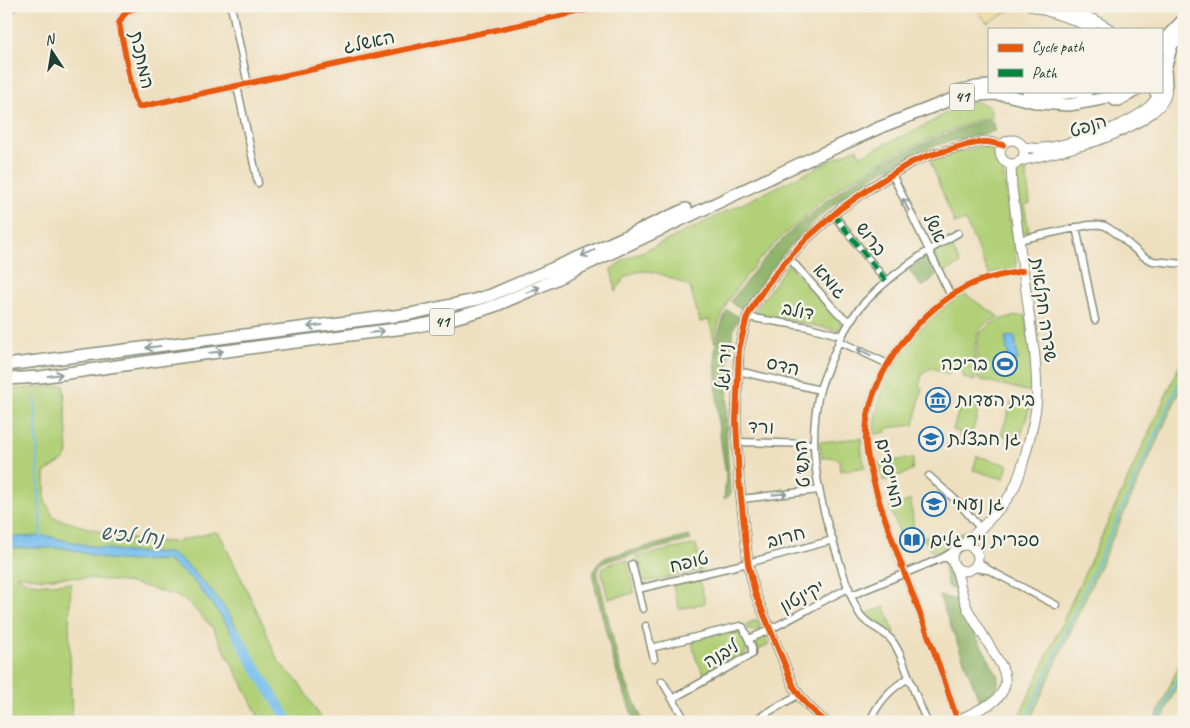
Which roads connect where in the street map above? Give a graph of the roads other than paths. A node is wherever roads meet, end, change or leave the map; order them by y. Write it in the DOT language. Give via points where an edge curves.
graph roads {
  1 [pos="12,6"];
  2 [pos="146,6"];
  3 [pos="231,6"];
  4 [pos="568,6"];
  5 [pos="606,6"];
  6 [pos="1032,6"];
  7 [pos="1055,6"];
  8 [pos="6,11"];
  9 [pos="569,14"];
  10 [pos="1184,19"];
  11 [pos="1091,28"];
  12 [pos="1108,28"];
  13 [pos="1184,32"];
  14 [pos="1167,44"];
  15 [pos="1162,80"];
  16 [pos="248,84"];
  17 [pos="237,86"];
  18 [pos="988,86"];
  19 [pos="1162,91"];
  20 [pos="1037,92"];
  21 [pos="1119,92"];
  22 [pos="1133,92"];
  23 [pos="1158,92"];
  24 [pos="1088,97"];
  25 [pos="139,107"];
  26 [pos="1003,145"];
  27 [pos="1024,147"];
  28 [pos="1046,152"];
  29 [pos="1021,162"];
  30 [pos="1011,164"];
  31 [pos="892,174"];
  32 [pos="258,183"];
  33 [pos="833,214"];
  34 [pos="1076,227"];
  35 [pos="958,233"];
  36 [pos="1018,240"];
  37 [pos="928,250"];
  38 [pos="789,258"];
  39 [pos="1184,264"];
  40 [pos="1022,271"];
  41 [pos="886,281"];
  42 [pos="951,296"];
  43 [pos="747,317"];
  44 [pos="1095,320"];
  45 [pos="850,322"];
  46 [pos="841,338"];
  47 [pos="888,364"];
  48 [pos="6,365"];
  49 [pos="738,371"];
  50 [pos="6,379"];
  51 [pos="820,390"];
  52 [pos="737,442"];
  53 [pos="814,444"];
  54 [pos="929,476"];
  55 [pos="819,490"];
  56 [pos="741,499"];
  57 [pos="978,531"];
  58 [pos="833,540"];
  59 [pos="962,545"];
  60 [pos="974,549"];
  61 [pos="954,551"];
  62 [pos="942,558"];
  63 [pos="748,563"];
  64 [pos="632,564"];
  65 [pos="954,565"];
  66 [pos="973,566"];
  67 [pos="904,573"];
  68 [pos="961,586"];
  69 [pos="849,588"];
  70 [pos="638,590"];
  71 [pos="852,595"];
  72 [pos="1056,605"];
  73 [pos="643,609"];
  74 [pos="646,626"];
  75 [pos="770,630"];
  76 [pos="749,639"];
  77 [pos="652,648"];
  78 [pos="654,659"];
  79 [pos="909,678"];
  80 [pos="662,681"];
  81 [pos="798,695"];
  82 [pos="672,699"];
  83 [pos="685,720"];
  84 [pos="957,721"];
  85 [pos="751,722"];
  86 [pos="826,722"];
  87 [pos="870,722"];
  88 [pos="927,722"];
  1 -- 8 [label="street"];
  2 -- 25 [label="street, המתכת" via="129,10 119,22 134,98"];
  3 -- 16 [label="street"];
  4 -- 9 [label="street"];
  5 -- 9 [label="street, האשלג"];
  6 -- 11 [label="street"];
  7 -- 12 [label="street"];
  9 -- 16 [label="street, האשלג"];
  10 -- 14 [label="highway"];
  13 -- 14 [label="highway"];
  14 -- 15 [label="highway"];
  16 -- 17 [label="street, האשלג"];
  17 -- 25 [label="street, האשלג"];
  17 -- 32 [label="street"];
  18 -- 48 [label="highway, 41, one-way" via="946,94 858,129 591,252 474,300 410,314"];
  19 -- 28 [label="street, הנפט" via="1166,96 1160,106 1129,128 1106,138"];
  20 -- 24 [label="highway, 41"];
  21 -- 24 [label="highway, 41" via="1102,99"];
  22 -- 24 [label="highway" via="1119,100 1104,102"];
  23 -- 28 [label="street, הנפט" via="1150,107 1122,124"];
  50 -- 24 [label="highway, 41, one-way" via="443,322 532,290 812,158 950,100 993,94 1070,105"];
  26 -- 27 [label="street" via="1014,140"];
  26 -- 30 [label="street" via="1002,159"];
  26 -- 31 [label="street, ניר וגל" via="983,142 943,151 910,163"];
  27 -- 28 [label="street, הנפט"];
  27 -- 29 [label="street"];
  28 -- 29 [label="street, הנפט"];
  29 -- 30 [label="street"];
  30 -- 36 [label="street, שדרה חקלאית"];
  31 -- 33 [label="street, ניר וגל"];
  37 -- 31 [label="street, אשל, one-way"];
  33 -- 38 [label="street, ניר וגל"];
  33 -- 41 [label="street, ברוש"];
  34 -- 36 [label="street"];
  34 -- 39 [label="street" via="1104,226 1146,258"];
  34 -- 44 [label="street"];
  35 -- 37 [label="street, התש\"ט"];
  36 -- 40 [label="street, שדרה חקלאית"];
  37 -- 41 [label="street, התש\"ט"];
  37 -- 42 [label="street, אשל"];
  38 -- 43 [label="street, ניר וגל" via="756,300"];
  38 -- 45 [label="street, גומא"];
  40 -- 42 [label="street, המייסדים" via="974,283"];
  40 -- 57 [label="street, שדרה חקלאית" via="1036,364 1037,395 1033,421 1016,485"];
  41 -- 45 [label="street, התש\"ט"];
  42 -- 47 [label="street, המייסדים" via="912,330"];
  43 -- 46 [label="street, דולב" via="809,327"];
  43 -- 49 [label="street, ניר וגל" via="740,342"];
  45 -- 46 [label="street, התש\"ט"];
  47 -- 46 [label="street, דולב, one-way"];
  46 -- 51 [label="street, התש\"ט"];
  47 -- 67 [label="street, המייסדים" via="873,397 866,444 872,478"];
  49 -- 51 [label="street, הדס"];
  49 -- 52 [label="street, ניר וגל"];
  51 -- 53 [label="street, התש\"ט"];
  52 -- 53 [label="street, ורד"];
  52 -- 56 [label="street, ניר וגל"];
  53 -- 55 [label="street, התש\"ט"];
  54 -- 57 [label="street" via="958,502"];
  56 -- 55 [label="street, one-way"];
  55 -- 58 [label="street, התש\"ט"];
  56 -- 63 [label="street, ניר וגל"];
  57 -- 59 [label="street, שדרה חקלאית"];
  57 -- 60 [label="street"];
  58 -- 63 [label="street, חרוב"];
  58 -- 69 [label="street, התש\"ט"];
  59 -- 60 [label="street"];
  59 -- 61 [label="street"];
  60 -- 66 [label="street" via="977,553"];
  61 -- 62 [label="street, יקינטון"];
  61 -- 65 [label="street"];
  62 -- 65 [label="street" via="947,558"];
  62 -- 67 [label="street, יקינטון"];
  63 -- 70 [label="street, טופח"];
  63 -- 75 [label="street, ניר וגל" via="755,593"];
  64 -- 70 [label="street"];
  65 -- 66 [label="street" via="961,571"];
  65 -- 68 [label="street"];
  66 -- 68 [label="street" via="962,579"];
  66 -- 72 [label="street" via="989,570"];
  67 -- 71 [label="street, יקינטון"];
  67 -- 84 [label="street, המייסדים"];
  68 -- 84 [label="street" via="968,610 1001,665 1006,680 997,699"];
  69 -- 71 [label="street, התש\"ט"];
  69 -- 75 [label="street, יקינטון"];
  70 -- 73 [label="street"];
  71 -- 79 [label="street, התש\"ט" via="863,619 894,643"];
  74 -- 77 [label="street"];
  75 -- 76 [label="street, ליבנה"];
  75 -- 81 [label="street, ניר וגל"];
  76 -- 77 [label="street" via="743,627 737,626"];
  76 -- 82 [label="street, ליבנה" via="752,654"];
  77 -- 78 [label="street"];
  79 -- 87 [label="street" via="891,690"];
  79 -- 88 [label="street, התש\"ט"];
  80 -- 82 [label="street"];
  81 -- 85 [label="street"];
  81 -- 86 [label="street, ניר וגל"];
  82 -- 83 [label="street"];
}
